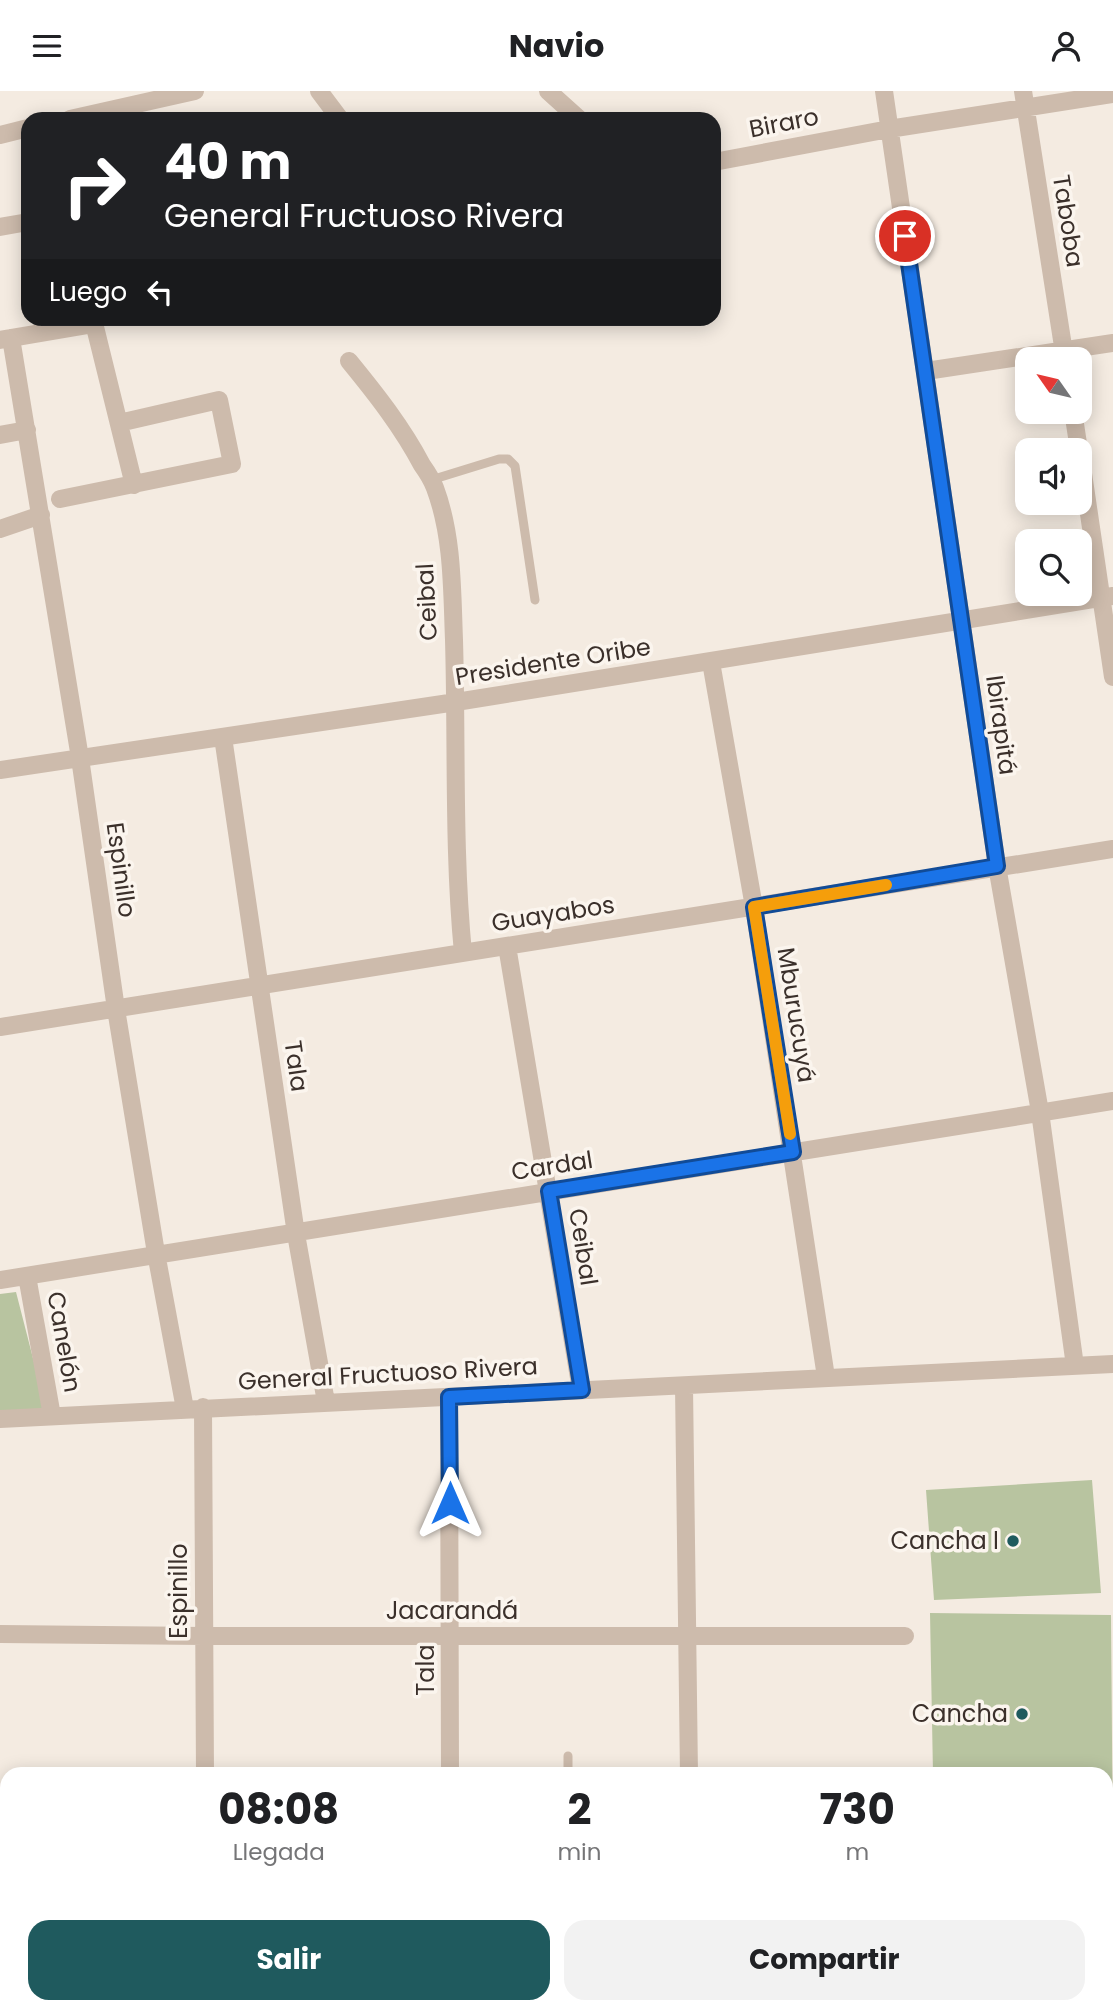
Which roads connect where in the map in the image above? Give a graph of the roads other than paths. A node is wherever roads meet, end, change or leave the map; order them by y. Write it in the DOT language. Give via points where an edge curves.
graph roads {
  1 [pos="195,91"];
  2 [pos="319,91"];
  3 [pos="548,91"];
  4 [pos="884,91"];
  5 [pos="1113,94"];
  6 [pos="1024,99"];
  7 [pos="101,112"];
  8 [pos="335,112"];
  9 [pos="571,112"];
  10 [pos="889,129"];
  11 [pos="21,130"];
  12 [pos="0,135"];
  13 [pos="721,161"];
  14 [pos="21,223"];
  15 [pos="0,227"];
  16 [pos="70,326"];
  17 [pos="95,326"];
  18 [pos="6,339"];
  19 [pos="1113,343"];
  20 [pos="1064,347"];
  21 [pos="1092,348"];
  22 [pos="1015,360"];
  23 [pos="349,361"];
  24 [pos="926,370"];
  25 [pos="119,423"];
  26 [pos="27,430"];
  27 [pos="0,435"];
  28 [pos="431,480"];
  29 [pos="134,485"];
  30 [pos="60,499"];
  31 [pos="41,515"];
  32 [pos="1092,515"];
  33 [pos="0,529"];
  34 [pos="1107,597"];
  35 [pos="535,600"];
  36 [pos="961,622"];
  37 [pos="711,662"];
  38 [pos="1113,677"];
  39 [pos="456,702"];
  40 [pos="223,737"];
  41 [pos="80,758"];
  42 [pos="0,769"];
  43 [pos="1113,849"];
  44 [pos="997,866"];
  45 [pos="754,907"];
  46 [pos="507,946"];
  47 [pos="463,953"];
  48 [pos="259,985"];
  49 [pos="116,1009"];
  50 [pos="0,1027"];
  51 [pos="1113,1101"];
  52 [pos="1040,1112"];
  53 [pos="793,1152"];
  54 [pos="549,1191"];
  55 [pos="296,1234"];
  56 [pos="156,1253"];
  57 [pos="27,1276"];
  58 [pos="0,1280"];
  59 [pos="1113,1364"];
  60 [pos="1075,1366"];
  61 [pos="826,1377"];
  62 [pos="684,1386"];
  63 [pos="582,1390"];
  64 [pos="449,1397"];
  65 [pos="326,1402"];
  66 [pos="203,1407"];
  67 [pos="185,1409"];
  68 [pos="52,1416"];
  69 [pos="0,1419"];
  70 [pos="0,1634"];
  71 [pos="451,1635"];
  72 [pos="204,1636"];
  73 [pos="686,1636"];
  74 [pos="905,1636"];
  75 [pos="568,1756"];
  76 [pos="205,1767"];
  77 [pos="450,1767"];
  78 [pos="568,1767"];
  79 [pos="689,1767"];
  1 -- 7 [label="street"];
  2 -- 8 [label="street"];
  3 -- 9 [label="street"];
  4 -- 10 [label="street, Ibirapitá"];
  5 -- 6 [label="street, Biraro"];
  6 -- 10 [label="street, Biraro"];
  6 -- 20 [label="street, Taboba"];
  10 -- 13 [label="street, Biraro"];
  10 -- 24 [label="street, Ibirapitá"];
  11 -- 12 [label="street"];
  14 -- 15 [label="street"];
  16 -- 18 [label="street"];
  17 -- 25 [label="street"];
  18 -- 26 [label="street, Espinillo"];
  19 -- 21 [label="street"];
  22 -- 24 [label="street"];
  23 -- 28 [label="street, Ceibal" via="398,424"];
  24 -- 36 [label="street, Ibirapitá"];
  25 -- 29 [label="street"];
  25 -- 29 [label="street" via="219,400 232,464"];
  26 -- 27 [label="street"];
  26 -- 31 [label="street, Espinillo"];
  28 -- 35 [label="lane" via="499,459 508,459 515,466"];
  28 -- 39 [label="street, Ceibal" via="452,577"];
  29 -- 30 [label="street"];
  31 -- 33 [label="street"];
  31 -- 41 [label="street, Espinillo"];
  32 -- 34 [label="street"];
  34 -- 36 [label="street, Presidente Oribe"];
  34 -- 38 [label="street"];
  36 -- 37 [label="street, Presidente Oribe"];
  36 -- 44 [label="street, Ibirapitá"];
  37 -- 39 [label="street, Presidente Oribe"];
  37 -- 45 [label="street, Mburucuyá"];
  39 -- 40 [label="street, Presidente Oribe"];
  39 -- 47 [label="street, Ceibal" via="456,865"];
  40 -- 41 [label="street, Presidente Oribe"];
  40 -- 48 [label="street, Tala"];
  41 -- 42 [label="street, Presidente Oribe"];
  41 -- 49 [label="street, Espinillo"];
  43 -- 44 [label="street, Guayabos"];
  44 -- 45 [label="street, Guayabos"];
  44 -- 52 [label="street, Ibirapitá"];
  45 -- 46 [label="street, Guayabos"];
  45 -- 53 [label="street, Mburucuyá"];
  46 -- 47 [label="street, Guayabos"];
  46 -- 54 [label="street, Ceibal"];
  47 -- 48 [label="street, Guayabos"];
  48 -- 49 [label="street, Guayabos"];
  48 -- 55 [label="street, Tala"];
  49 -- 50 [label="street, Guayabos"];
  49 -- 56 [label="street, Espinillo"];
  51 -- 52 [label="street, Cardal"];
  52 -- 53 [label="street, Cardal"];
  52 -- 60 [label="street, Ibirapitá"];
  53 -- 54 [label="street, Cardal"];
  53 -- 61 [label="street, Mburucuyá"];
  54 -- 55 [label="street, Cardal"];
  54 -- 63 [label="street, Ceibal"];
  55 -- 56 [label="street, Cardal"];
  55 -- 65 [label="street, Tala"];
  56 -- 57 [label="street, Cardal"];
  56 -- 67 [label="street, Espinillo"];
  57 -- 58 [label="street, Cardal"];
  57 -- 68 [label="street, Canelón"];
  59 -- 60 [label="street, General Fructuoso Rivera"];
  60 -- 61 [label="street, General Fructuoso Rivera"];
  61 -- 62 [label="street, General Fructuoso Rivera"];
  62 -- 63 [label="street, General Fructuoso Rivera"];
  62 -- 73 [label="street"];
  63 -- 64 [label="street, General Fructuoso Rivera"];
  64 -- 65 [label="street, General Fructuoso Rivera"];
  64 -- 71 [label="street, Tala"];
  65 -- 66 [label="street, General Fructuoso Rivera"];
  66 -- 67 [label="street, General Fructuoso Rivera"];
  66 -- 72 [label="street, Espinillo"];
  67 -- 68 [label="street, General Fructuoso Rivera"];
  68 -- 69 [label="street, General Fructuoso Rivera"];
  70 -- 72 [label="street, Jacarandá"];
  71 -- 72 [label="street, Jacarandá"];
  71 -- 73 [label="street, Jacarandá"];
  71 -- 77 [label="street, Tala"];
  72 -- 76 [label="street, Espinillo"];
  73 -- 74 [label="street, Jacarandá"];
  73 -- 79 [label="street"];
  75 -- 78 [label="lane"];
}
